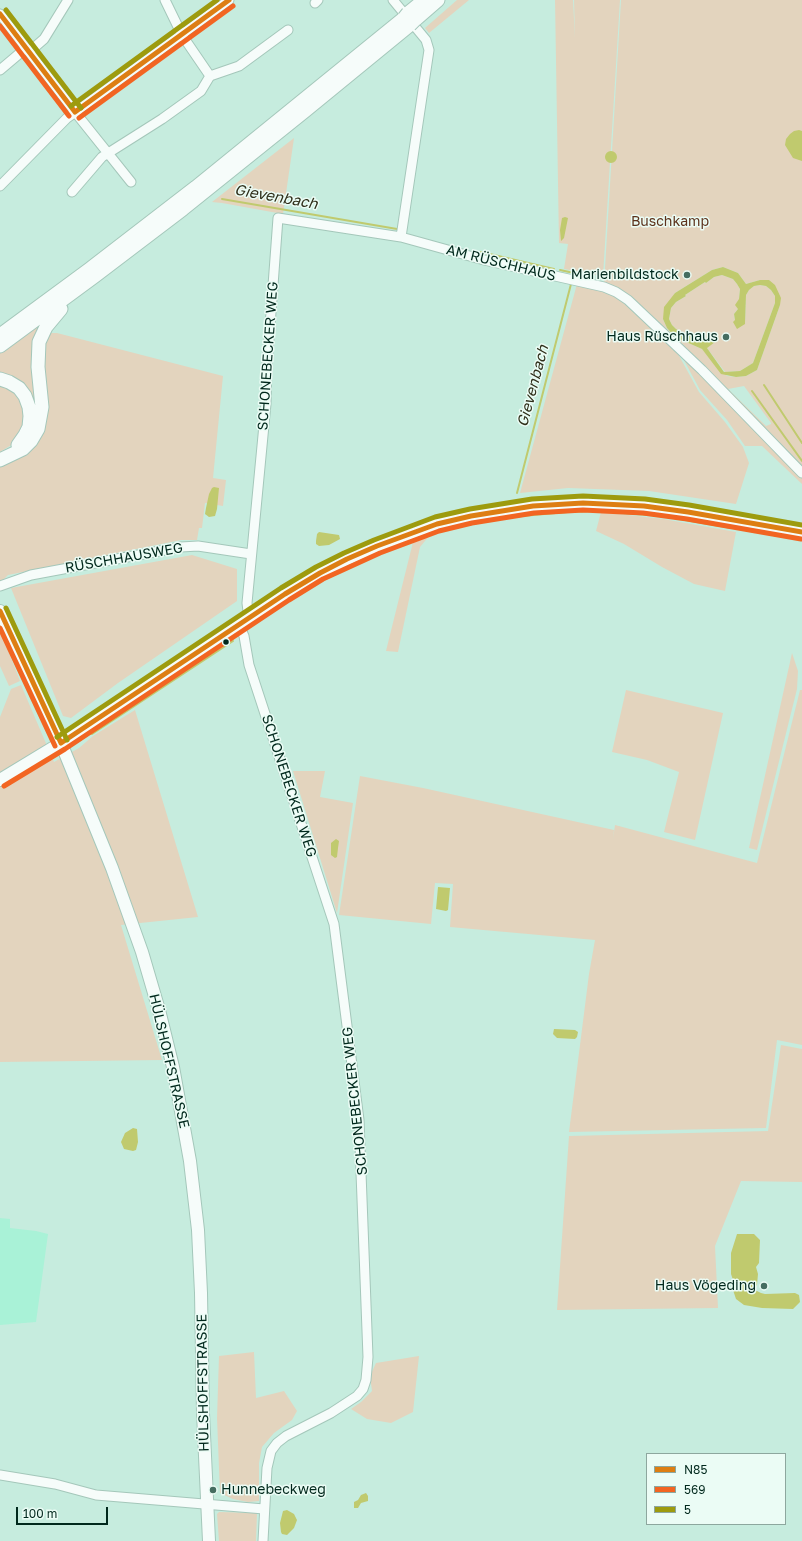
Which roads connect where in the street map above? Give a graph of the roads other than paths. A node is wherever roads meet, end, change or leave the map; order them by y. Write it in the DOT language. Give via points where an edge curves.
graph roads {
  1 [pos="68,0"];
  2 [pos="165,0"];
  3 [pos="229,0"];
  4 [pos="394,0"];
  5 [pos="424,0"];
  6 [pos="438,0"];
  7 [pos="0,14"];
  8 [pos="409,19"];
  9 [pos="288,30"];
  10 [pos="182,35"];
  11 [pos="28,50"];
  12 [pos="0,70"];
  13 [pos="210,76"];
  14 [pos="75,112"];
  15 [pos="108,153"];
  16 [pos="131,182"];
  17 [pos="0,186"];
  18 [pos="72,192"];
  19 [pos="401,237"];
  20 [pos="144,240"];
  21 [pos="0,335"];
  22 [pos="0,346"];
  23 [pos="0,379"];
  24 [pos="0,455"];
  25 [pos="0,460"];
  26 [pos="802,473"];
  27 [pos="802,532"];
  28 [pos="251,554"];
  29 [pos="0,586"];
  30 [pos="0,611"];
  31 [pos="251,617"];
  32 [pos="239,625"];
  33 [pos="61,744"];
  34 [pos="0,780"];
  35 [pos="0,1474"];
  36 [pos="207,1504"];
  37 [pos="264,1509"];
  38 [pos="209,1541"];
  39 [pos="263,1541"];
  1 -- 11 [label="street" via="44,39"];
  2 -- 10 [label="street"];
  3 -- 10 [label="street"];
  4 -- 19 [label="street" via="426,40 429,50"];
  5 -- 8 [label="highway"];
  6 -- 8 [label="highway"];
  7 -- 11 [label="street"];
  8 -- 20 [label="highway" via="265,144"];
  8 -- 21 [label="highway" via="196,187"];
  9 -- 13 [label="street" via="239,66"];
  10 -- 13 [label="street"];
  10 -- 14 [label="street"];
  11 -- 12 [label="street"];
  11 -- 14 [label="street"];
  13 -- 15 [label="street" via="201,91"];
  14 -- 15 [label="street"];
  14 -- 17 [label="street"];
  15 -- 16 [label="street"];
  15 -- 18 [label="street"];
  19 -- 26 [label="street, AM RÜSCHHAUS" via="484,260 598,285 616,292 628,300 702,370"];
  19 -- 28 [label="street, SCHONEBECKER WEG" via="278,218 266,404"];
  20 -- 22 [label="highway"];
  20 -- 25 [label="highway" via="126,260 62,308 46,327 38,353 42,407 38,429 23,449"];
  23 -- 24 [label="highway" via="22,392 28,403 30,416 29,427 22,440"];
  27 -- 31 [label="main road" via="644,506 583,503 533,506 437,524 377,546 320,573"];
  28 -- 29 [label="street, RÜSCHHAUSWEG" via="198,546 181,547 31,575"];
  28 -- 31 [label="street, SCHONEBECKER WEG" via="247,604"];
  30 -- 33 [label="main road, HÜLSHOFFSTRASSE"];
  31 -- 32 [label="main road"];
  32 -- 33 [label="main road"];
  32 -- 37 [label="street, SCHONEBECKER WEG" via="334,924 359,1120 368,1357 366,1380 357,1396 331,1413 286,1436 274,1447 267,1462"];
  33 -- 34 [label="main road"];
  33 -- 36 [label="main road, HÜLSHOFFSTRASSE" via="112,868 138,941 162,1024 180,1103 193,1182 199,1252"];
  35 -- 36 [label="street" via="96,1495"];
  36 -- 37 [label="street"];
  36 -- 38 [label="main road, HÜLSHOFFSTRASSE"];
  37 -- 39 [label="street, SCHONEBECKER WEG"];
}
